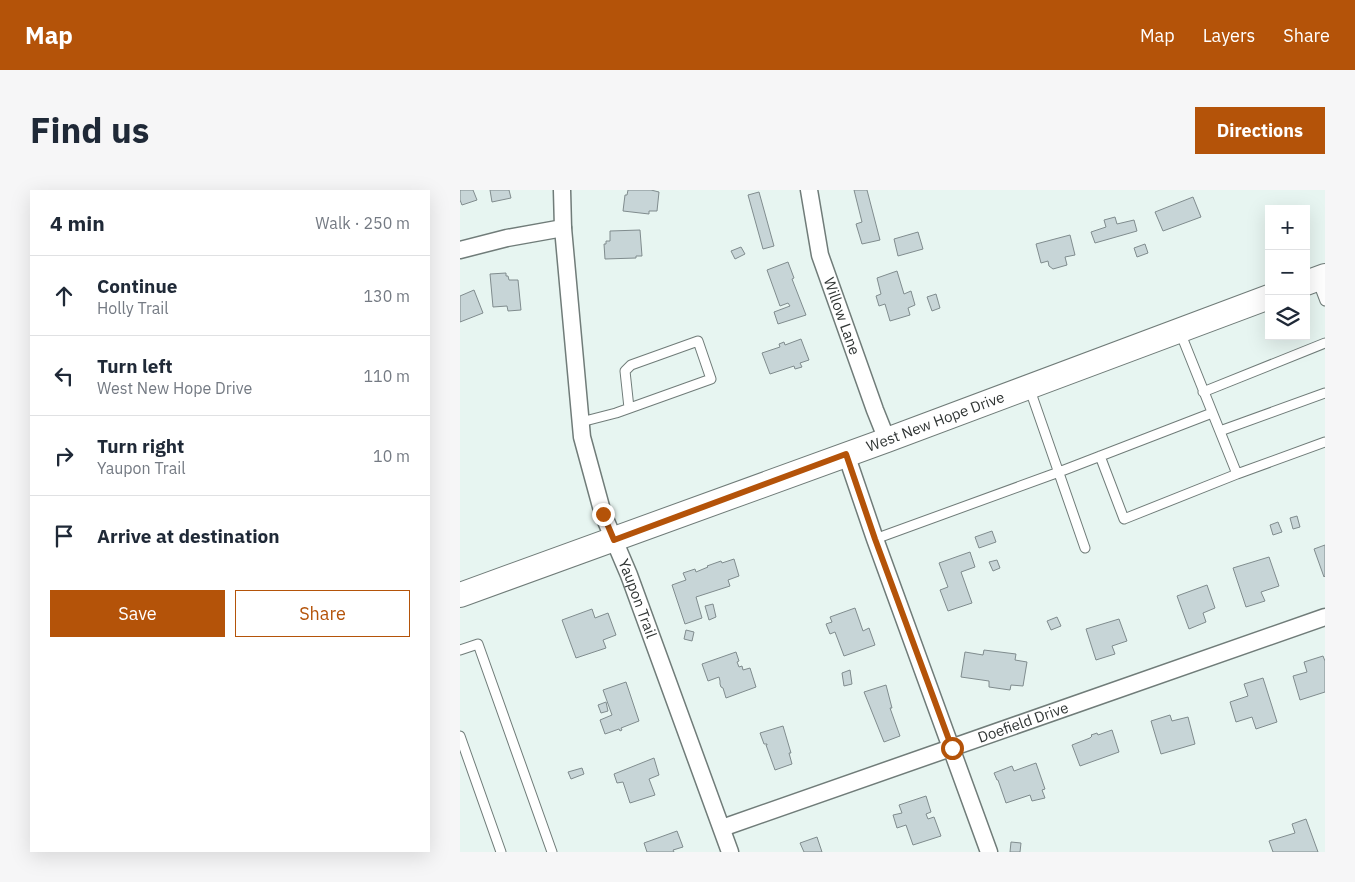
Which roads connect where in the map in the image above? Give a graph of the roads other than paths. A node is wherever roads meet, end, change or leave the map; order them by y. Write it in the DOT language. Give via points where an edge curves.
graph roads {
  1 [pos="562,190"];
  2 [pos="809,190"];
  3 [pos="563,228"];
  4 [pos="460,250"];
  5 [pos="1316,279"];
  6 [pos="1265,297"];
  7 [pos="1325,301"];
  8 [pos="1180,329"];
  9 [pos="1325,343"];
  10 [pos="1028,387"];
  11 [pos="1203,392"];
  12 [pos="1325,393"];
  13 [pos="629,408"];
  14 [pos="1212,413"];
  15 [pos="581,422"];
  16 [pos="1220,431"];
  17 [pos="887,440"];
  18 [pos="1325,442"];
  19 [pos="846,454"];
  20 [pos="1100,456"];
  21 [pos="1059,472"];
  22 [pos="1237,474"];
  23 [pos="875,539"];
  24 [pos="614,540"];
  25 [pos="1086,548"];
  26 [pos="460,595"];
  27 [pos="1325,617"];
  28 [pos="460,650"];
  29 [pos="460,736"];
  30 [pos="952,748"];
  31 [pos="722,828"];
  32 [pos="501,852"];
  33 [pos="552,852"];
  34 [pos="730,852"];
  35 [pos="989,852"];
  1 -- 3 [label="street, Yaupon Trail"];
  2 -- 17 [label="street, Willow Lane" via="820,255"];
  3 -- 4 [label="street"];
  3 -- 15 [label="street, Yaupon Trail"];
  5 -- 7 [label="lane"];
  6 -- 8 [label="main road, West New Hope Drive"];
  8 -- 10 [label="main road, West New Hope Drive"];
  8 -- 11 [label="lane"];
  9 -- 11 [label="lane"];
  10 -- 17 [label="main road, West New Hope Drive"];
  10 -- 21 [label="lane"];
  11 -- 14 [label="lane"];
  12 -- 16 [label="lane"];
  13 -- 13 [label="lane" via="711,379 698,341 630,365 625,371"];
  13 -- 15 [label="lane"];
  14 -- 16 [label="lane"];
  14 -- 20 [label="lane"];
  15 -- 24 [label="street, Yaupon Trail" via="582,437 603,514"];
  16 -- 22 [label="lane"];
  17 -- 19 [label="main road, West New Hope Drive"];
  18 -- 22 [label="lane"];
  19 -- 23 [label="street"];
  19 -- 24 [label="main road, West New Hope Drive"];
  20 -- 21 [label="lane"];
  20 -- 22 [label="lane" via="1124,519"];
  21 -- 23 [label="lane"];
  21 -- 25 [label="lane"];
  23 -- 30 [label="street"];
  24 -- 26 [label="main road, West New Hope Drive"];
  24 -- 31 [label="street, Yaupon Trail"];
  27 -- 30 [label="street, Doefield Drive"];
  28 -- 33 [label="lane" via="478,644"];
  29 -- 32 [label="lane"];
  30 -- 31 [label="street, Doefield Drive"];
  30 -- 35 [label="street"];
  31 -- 34 [label="street, Yaupon Trail"];
}
